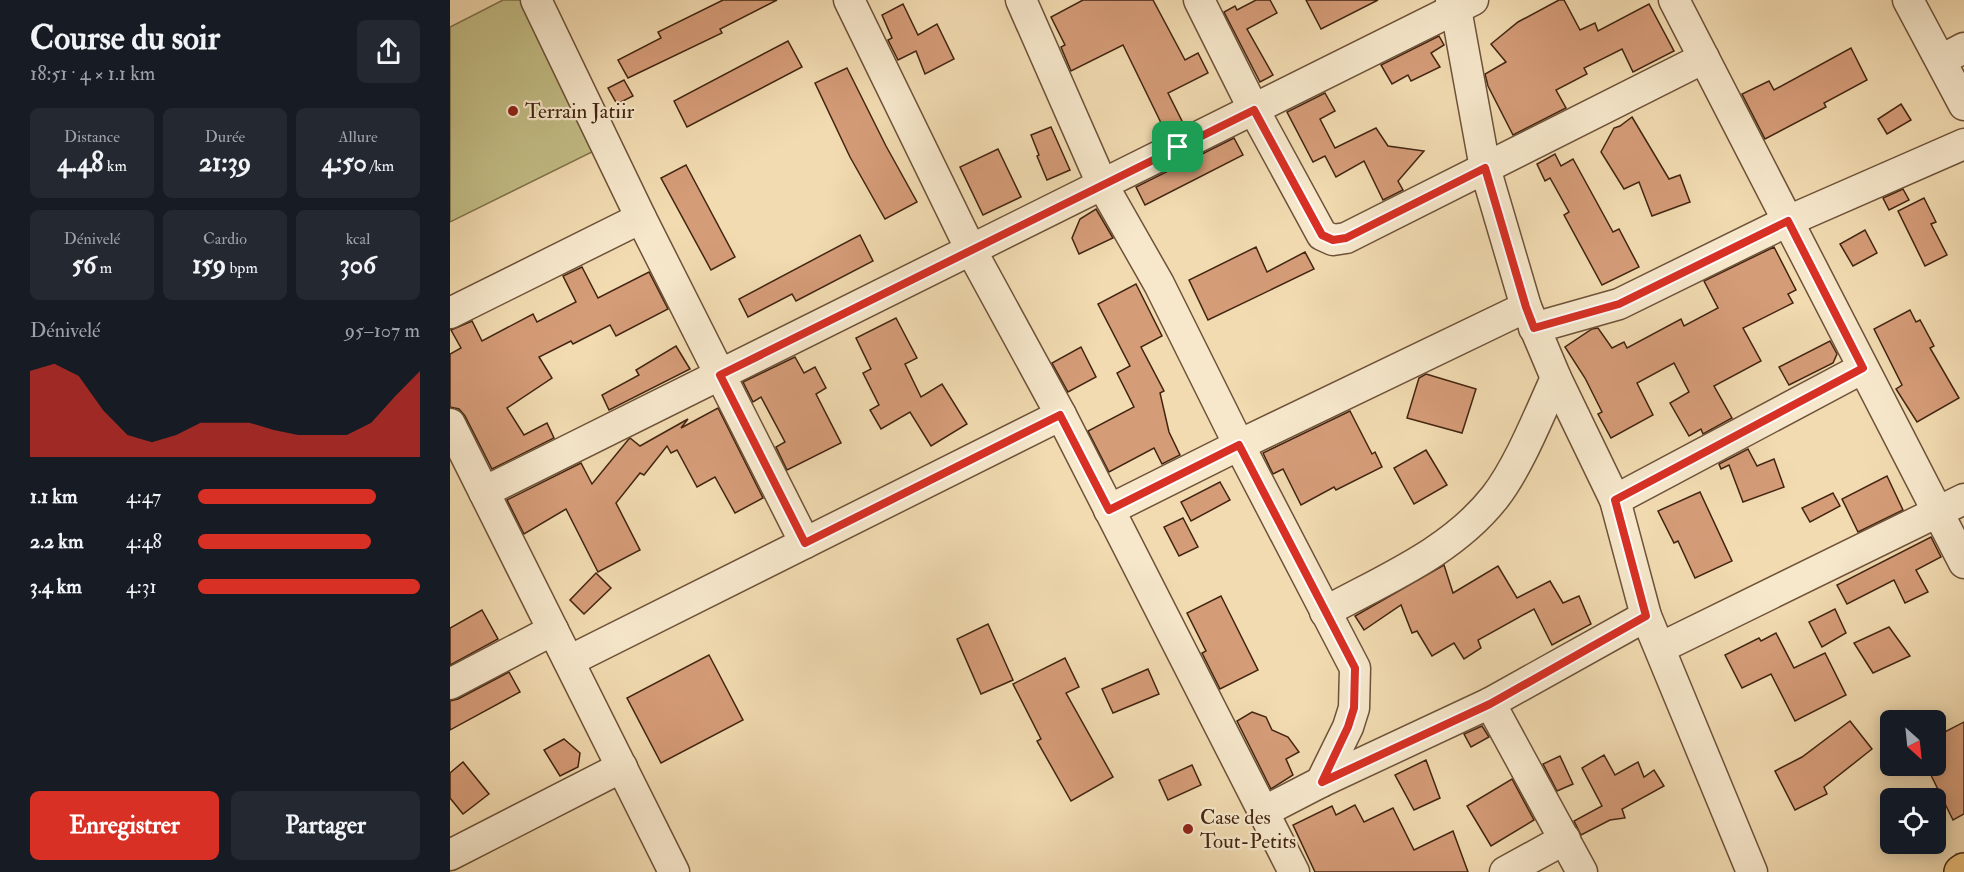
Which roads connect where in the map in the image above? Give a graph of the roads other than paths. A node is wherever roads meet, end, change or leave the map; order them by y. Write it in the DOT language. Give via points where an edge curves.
graph roads {
  1 [pos="536,0"];
  2 [pos="849,0"];
  3 [pos="1021,0"];
  4 [pos="1199,0"];
  5 [pos="1674,0"];
  6 [pos="1908,0"];
  7 [pos="1460,3"];
  8 [pos="1952,54"];
  9 [pos="1704,58"];
  10 [pos="1964,105"];
  11 [pos="1254,110"];
  12 [pos="1964,144"];
  13 [pos="1485,168"];
  14 [pos="1102,184"];
  15 [pos="641,218"];
  16 [pos="1788,221"];
  17 [pos="971,250"];
  18 [pos="450,313"];
  19 [pos="1530,317"];
  20 [pos="1863,368"];
  21 [pos="720,375"];
  22 [pos="1556,378"];
  23 [pos="1060,415"];
  24 [pos="450,424"];
  25 [pos="1239,445"];
  26 [pos="468,479"];
  27 [pos="1615,500"];
  28 [pos="1952,505"];
  29 [pos="1109,510"];
  30 [pos="805,543"];
  31 [pos="1964,563"];
  32 [pos="1325,612"];
  33 [pos="1646,616"];
  34 [pos="553,630"];
  35 [pos="1660,648"];
  36 [pos="569,661"];
  37 [pos="450,684"];
  38 [pos="1490,704"];
  39 [pos="622,767"];
  40 [pos="1322,782"];
  41 [pos="1263,812"];
  42 [pos="1565,839"];
  43 [pos="450,855"];
  44 [pos="674,872"];
  45 [pos="1294,872"];
  46 [pos="1505,872"];
  47 [pos="1582,872"];
  48 [pos="1752,872"];
  1 -- 15 [label="street"];
  2 -- 17 [label="street"];
  3 -- 14 [label="street"];
  4 -- 11 [label="street"];
  5 -- 9 [label="street"];
  6 -- 8 [label="street"];
  7 -- 11 [label="street"];
  7 -- 13 [label="street"];
  8 -- 10 [label="street"];
  9 -- 13 [label="street"];
  9 -- 16 [label="street"];
  11 -- 13 [label="street" via="1322,235 1333,240 1346,238"];
  11 -- 14 [label="street"];
  12 -- 16 [label="street"];
  13 -- 19 [label="street"];
  14 -- 17 [label="street"];
  14 -- 25 [label="street" via="1159,284"];
  15 -- 18 [label="street"];
  15 -- 21 [label="street"];
  16 -- 19 [label="street" via="1619,304"];
  16 -- 20 [label="street"];
  17 -- 21 [label="street"];
  17 -- 23 [label="street"];
  19 -- 22 [label="street"];
  19 -- 25 [label="street"];
  20 -- 27 [label="street"];
  20 -- 28 [label="street"];
  21 -- 26 [label="street"];
  21 -- 30 [label="street"];
  22 -- 27 [label="street"];
  22 -- 32 [label="street" via="1511,472 1474,519 1441,549"];
  23 -- 29 [label="street"];
  23 -- 30 [label="street"];
  24 -- 26 [label="street"];
  25 -- 29 [label="street"];
  25 -- 32 [label="street"];
  26 -- 34 [label="street"];
  27 -- 33 [label="street"];
  28 -- 31 [label="street"];
  28 -- 35 [label="street"];
  29 -- 41 [label="street"];
  30 -- 36 [label="street"];
  32 -- 40 [label="street" via="1355,668 1354,708"];
  33 -- 35 [label="street"];
  33 -- 38 [label="street"];
  34 -- 36 [label="street"];
  34 -- 37 [label="street"];
  35 -- 48 [label="street"];
  36 -- 39 [label="street"];
  38 -- 40 [label="street"];
  38 -- 42 [label="street"];
  39 -- 43 [label="street"];
  39 -- 44 [label="street"];
  40 -- 41 [label="street"];
  41 -- 45 [label="street"];
  42 -- 46 [label="street"];
  42 -- 47 [label="street"];
}
